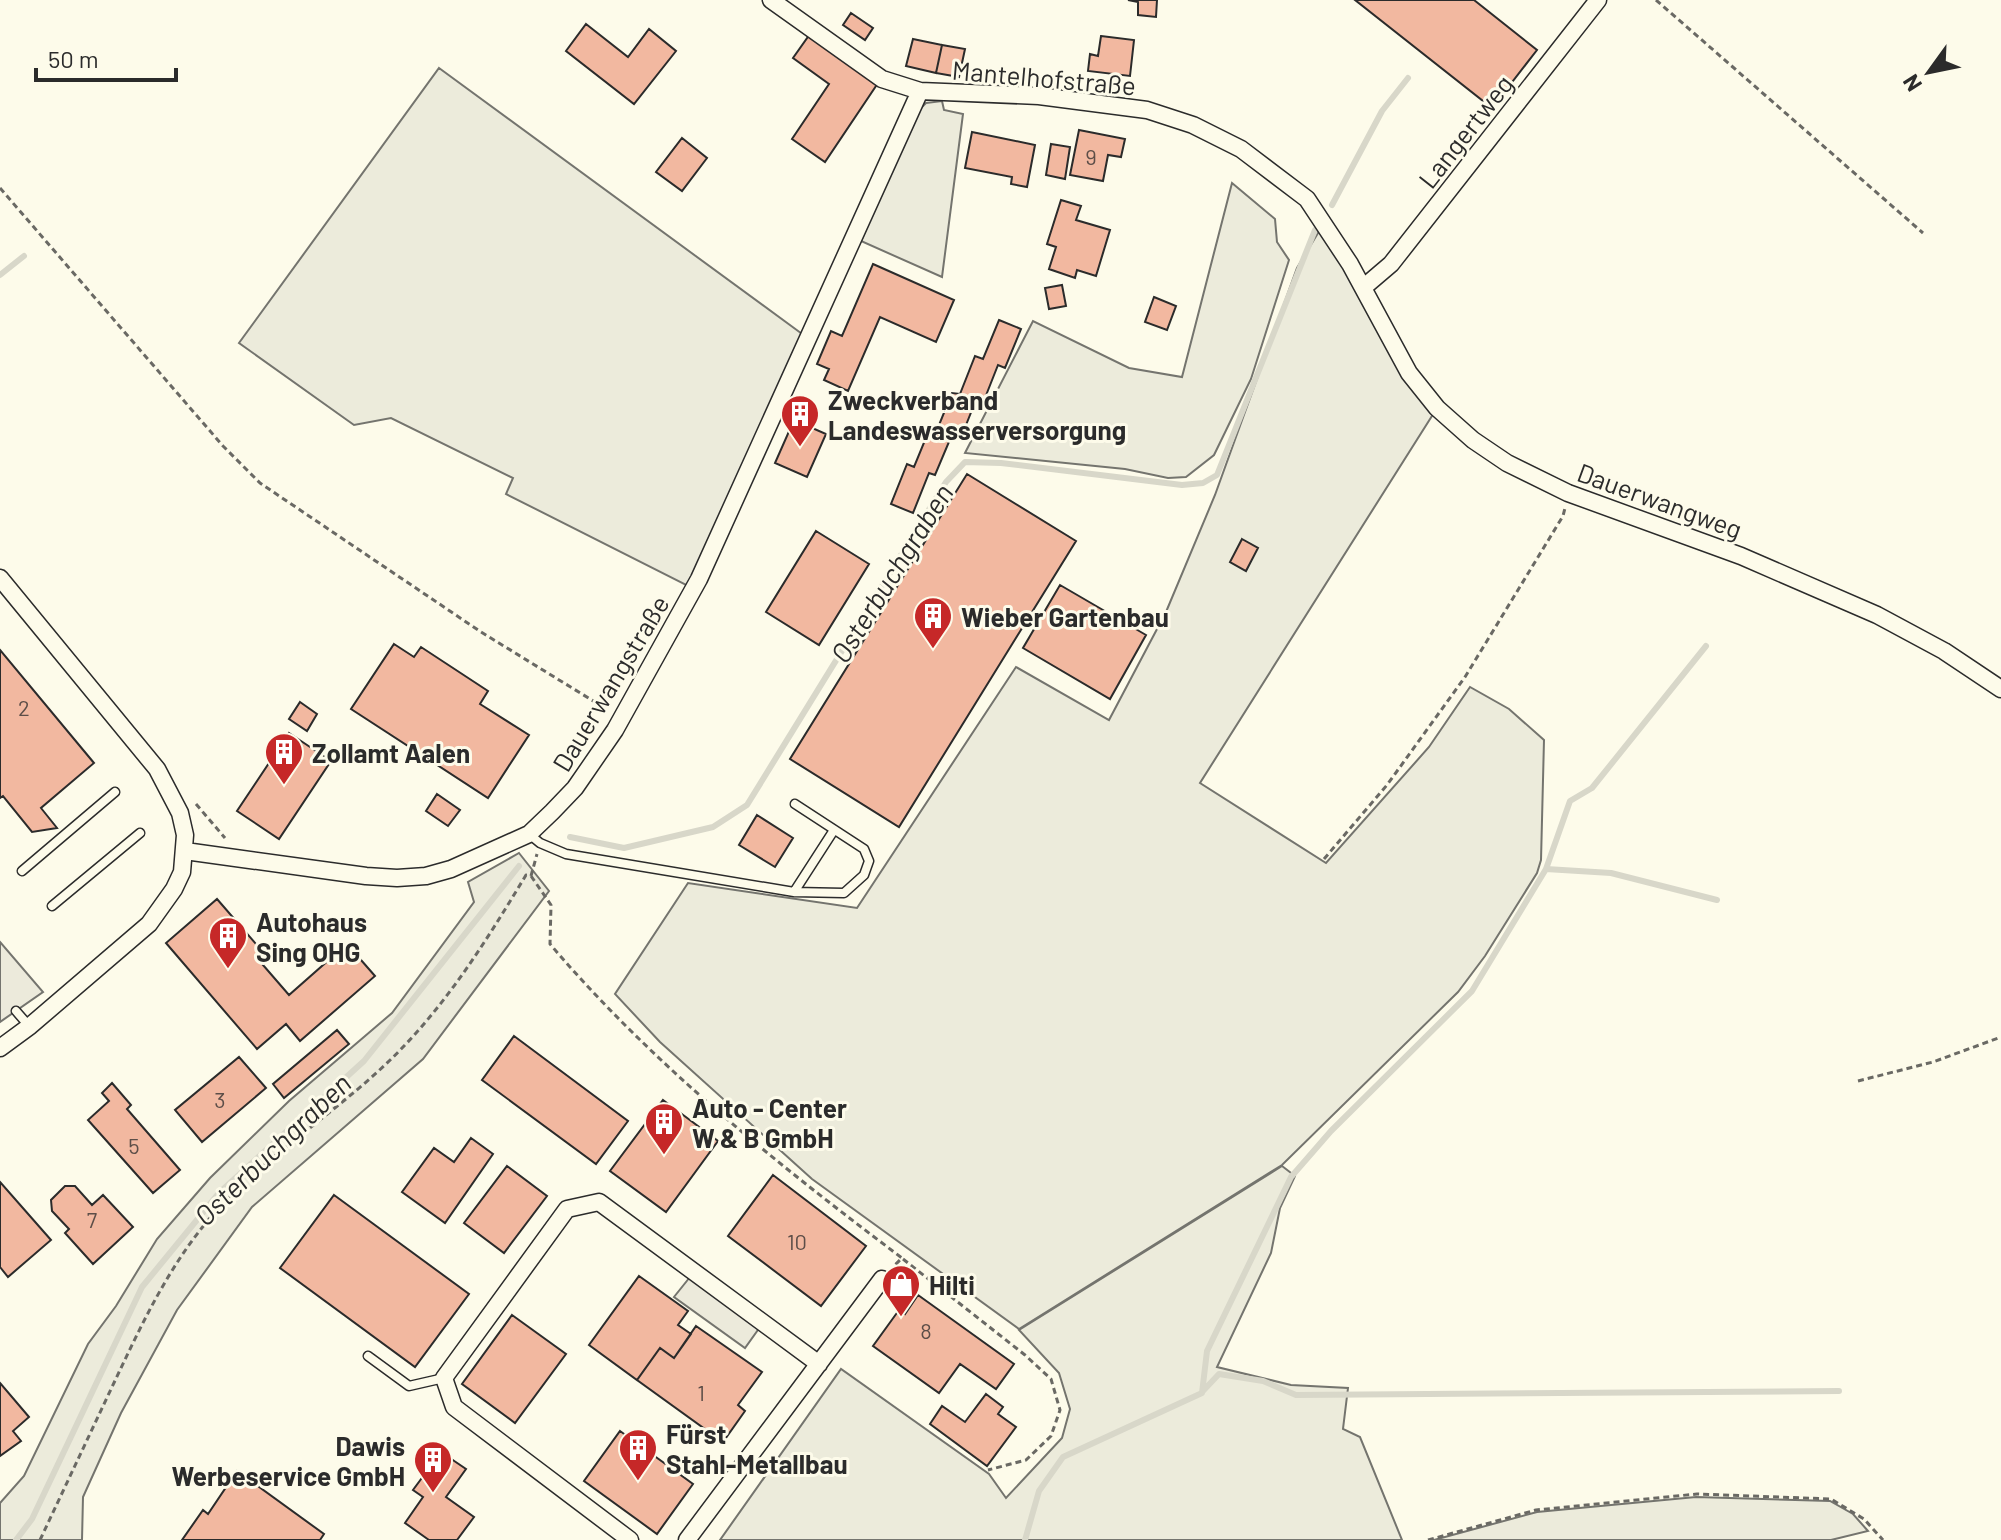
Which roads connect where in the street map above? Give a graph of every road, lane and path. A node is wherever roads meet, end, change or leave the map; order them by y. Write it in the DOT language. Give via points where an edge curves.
graph roads {
  1 [pos="771,0"];
  2 [pos="1598,0"];
  3 [pos="1656,0"];
  4 [pos="920,91"];
  5 [pos="0,188"];
  6 [pos="1923,233"];
  7 [pos="1364,287"];
  8 [pos="1568,493"];
  9 [pos="0,578"];
  10 [pos="2001,689"];
  11 [pos="621,719"];
  12 [pos="115,792"];
  13 [pos="795,804"];
  14 [pos="196,805"];
  15 [pos="834,830"];
  16 [pos="140,833"];
  17 [pos="534,838"];
  18 [pos="185,851"];
  19 [pos="243,859"];
  20 [pos="1324,859"];
  21 [pos="22,871"];
  22 [pos="531,876"];
  23 [pos="794,892"];
  24 [pos="52,906"];
  25 [pos="16,1011"];
  26 [pos="30,1026"];
  27 [pos="2001,1037"];
  28 [pos="0,1048"];
  29 [pos="1858,1081"];
  30 [pos="902,1258"];
  31 [pos="882,1279"];
  32 [pos="368,1356"];
  33 [pos="819,1364"];
  34 [pos="444,1378"];
  35 [pos="988,1470"];
  36 [pos="40,1540"];
  37 [pos="630,1540"];
  38 [pos="687,1540"];
  39 [pos="1428,1540"];
  40 [pos="1883,1540"];
  1 -- 4 [label="street, Mantelhofstraße" via="882,79"];
  2 -- 7 [label="street, Langertweg" via="1391,264"];
  3 -- 6 [label="path"];
  4 -- 7 [label="street, Mantelhofstraße" via="1039,96 1128,107 1193,125 1257,159 1307,199"];
  4 -- 11 [label="street, Dauerwangstraße" via="724,528"];
  5 -- 11 [label="path" via="260,483"];
  7 -- 8 [label="street, Dauerwangweg" via="1392,346 1437,408 1507,463"];
  8 -- 10 [label="street, Dauerwangweg" via="1741,556 1877,615"];
  8 -- 20 [label="path" via="1563,516 1465,677 1387,785"];
  9 -- 18 [label="street" via="157,769 180,813"];
  11 -- 17 [label="street, Dauerwangstraße"];
  12 -- 21 [label="lane"];
  13 -- 15 [label="lane"];
  14 -- 19 [label="path"];
  15 -- 23 [label="lane"];
  15 -- 23 [label="lane" via="864,849 869,861 864,875 844,893"];
  16 -- 24 [label="lane"];
  17 -- 19 [label="street, Dauerwangstraße" via="426,876 366,876"];
  17 -- 22 [label="path"];
  17 -- 23 [label="lane" via="566,854"];
  18 -- 19 [label="street, Dauerwangstraße"];
  18 -- 26 [label="street" via="174,889 149,924"];
  22 -- 30 [label="path" via="551,905 550,944 572,970 644,1043 789,1173"];
  22 -- 36 [label="path" via="526,875 433,1015 386,1064 234,1193 205,1224 146,1315"];
  25 -- 26 [label="lane"];
  26 -- 28 [label="street"];
  27 -- 29 [label="path"];
  30 -- 31 [label="path"];
  30 -- 35 [label="path" via="1051,1379 1060,1410 1051,1436 1026,1460"];
  31 -- 33 [label="street"];
  32 -- 34 [label="lane" via="409,1386"];
  33 -- 34 [label="street" via="599,1202 567,1209"];
  33 -- 38 [label="street"];
  34 -- 37 [label="street" via="454,1407"];
  39 -- 40 [label="path" via="1536,1510 1697,1494 1831,1499 1864,1519"];
}
